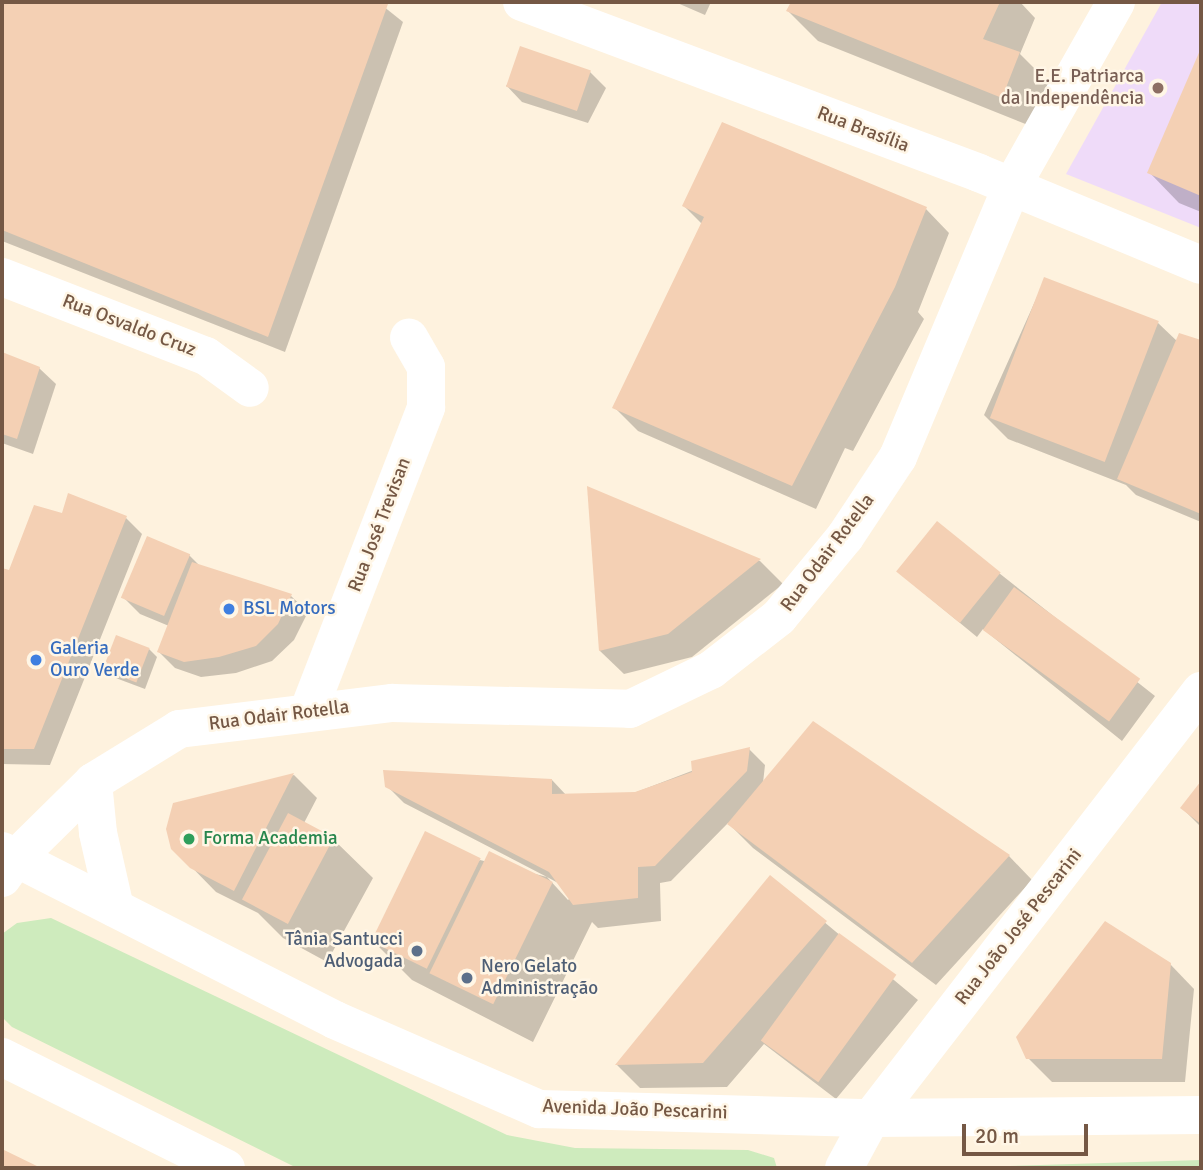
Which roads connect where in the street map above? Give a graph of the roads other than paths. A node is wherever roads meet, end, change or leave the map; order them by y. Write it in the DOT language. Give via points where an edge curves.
graph roads {
  1 [pos="522,2"];
  2 [pos="1116,2"];
  3 [pos="1012,186"];
  4 [pos="1201,265"];
  5 [pos="2,277"];
  6 [pos="408,337"];
  7 [pos="250,388"];
  8 [pos="1201,691"];
  9 [pos="308,712"];
  10 [pos="93,782"];
  11 [pos="6,862"];
  12 [pos="115,908"];
  13 [pos="2,1057"];
  14 [pos="1201,1115"];
  15 [pos="871,1118"];
  16 [pos="226,1168"];
  17 [pos="845,1168"];
  1 -- 3 [label="street, Rua Brasília"];
  2 -- 3 [label="street, Rua Odair Rotella"];
  3 -- 4 [label="street, Rua Brasília"];
  3 -- 9 [label="street, Rua Odair Rotella" via="898,457 845,537 779,617 711,670 630,709 392,703"];
  5 -- 7 [label="street, Rua Osvaldo Cruz" via="206,356"];
  6 -- 9 [label="street, Rua José Trevisan" via="426,368 426,407"];
  8 -- 15 [label="street, Rua João José Pescarini"];
  9 -- 10 [label="street, Rua Odair Rotella" via="179,729"];
  10 -- 11 [label="street, Rua Odair Rotella"];
  10 -- 12 [label="street" via="98,833"];
  11 -- 12 [label="street, Avenida João Pescarini"];
  12 -- 15 [label="street, Avenida João Pescarini" via="335,1020 538,1109"];
  13 -- 16 [label="street"];
  14 -- 15 [label="street, Avenida João Pescarini"];
  15 -- 17 [label="street, Rua João José Pescarini"];
}
